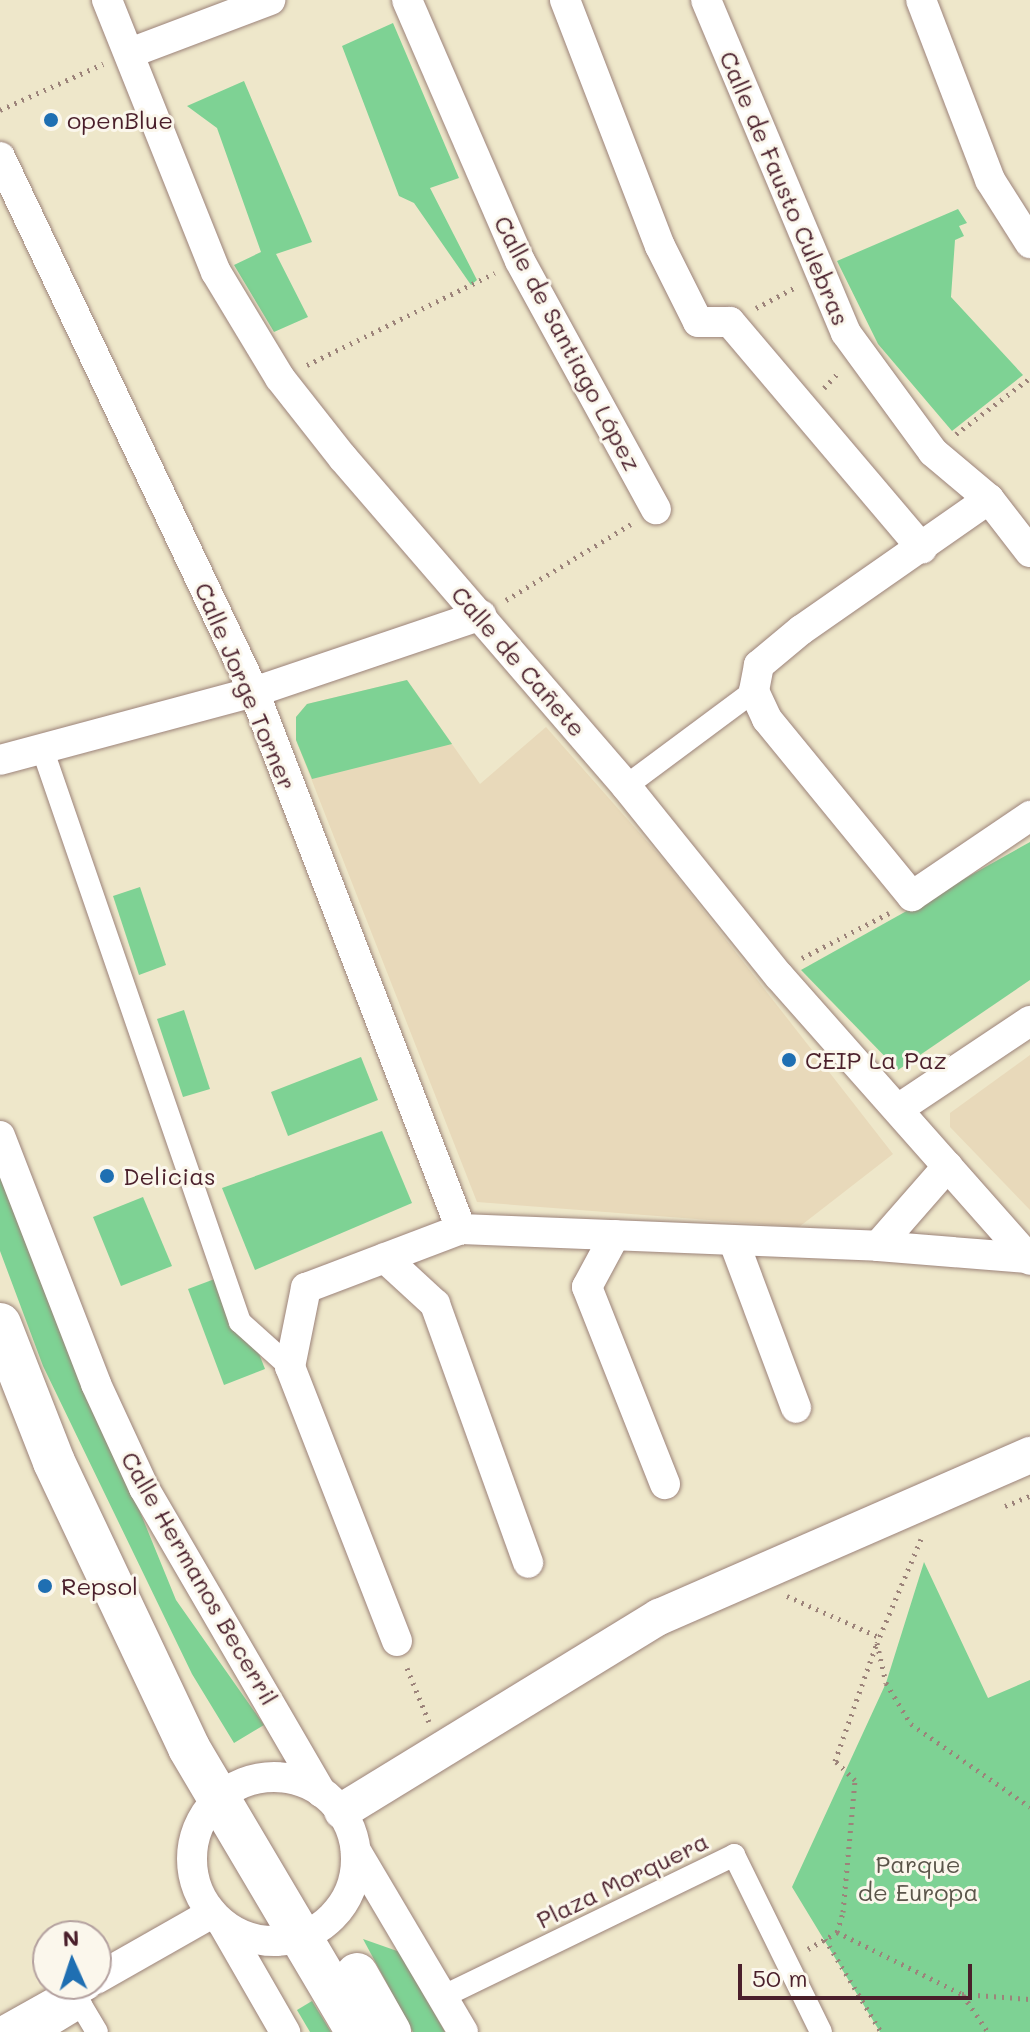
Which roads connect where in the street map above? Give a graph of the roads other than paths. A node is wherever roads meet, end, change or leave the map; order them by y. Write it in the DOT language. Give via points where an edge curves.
graph roads {
  1 [pos="107,0"];
  2 [pos="270,0"];
  3 [pos="407,0"];
  4 [pos="565,0"];
  5 [pos="706,0"];
  6 [pos="921,0"];
  7 [pos="130,53"];
  8 [pos="0,157"];
  9 [pos="1030,243"];
  10 [pos="989,499"];
  11 [pos="656,509"];
  12 [pos="922,548"];
  13 [pos="1030,552"];
  14 [pos="481,615"];
  15 [pos="754,691"];
  16 [pos="254,692"];
  17 [pos="42,748"];
  18 [pos="0,760"];
  19 [pos="626,786"];
  20 [pos="1030,816"];
  21 [pos="1030,1021"];
  22 [pos="898,1109"];
  23 [pos="0,1136"];
  24 [pos="948,1166"];
  25 [pos="461,1229"];
  26 [pos="615,1235"];
  27 [pos="734,1242"];
  28 [pos="878,1246"];
  29 [pos="385,1258"];
  30 [pos="1029,1259"];
  31 [pos="0,1324"];
  32 [pos="290,1367"];
  33 [pos="796,1408"];
  34 [pos="1030,1455"];
  35 [pos="665,1484"];
  36 [pos="528,1563"];
  37 [pos="397,1641"];
  38 [pos="231,1790"];
  39 [pos="331,1802"];
  40 [pos="356,1851"];
  41 [pos="218,1919"];
  42 [pos="314,1930"];
  43 [pos="112,1976"];
  44 [pos="442,1997"];
  45 [pos="65,2000"];
  46 [pos="74,2000"];
  47 [pos="88,2000"];
  48 [pos="2,2032"];
  49 [pos="39,2032"];
  50 [pos="97,2032"];
  51 [pos="285,2032"];
  52 [pos="357,2032"];
  53 [pos="390,2032"];
  54 [pos="463,2032"];
  55 [pos="821,2032"];
  1 -- 7 [label="street, Calle de Cañete"];
  2 -- 7 [label="street"];
  3 -- 11 [label="street, Calle de Santiago López" via="520,261"];
  4 -- 12 [label="street" via="660,246 698,322 730,322"];
  5 -- 10 [label="street, Calle de Fausto Culebras" via="820,274 860,352 933,452"];
  6 -- 9 [label="street" via="990,180"];
  7 -- 14 [label="street, Calle de Cañete" via="216,272 280,378"];
  8 -- 16 [label="street, Calle Jorge Torner"];
  10 -- 12 [label="street"];
  10 -- 13 [label="street, Calle de Fausto Culebras"];
  12 -- 15 [label="street" via="759,665"];
  14 -- 16 [label="street"];
  14 -- 19 [label="street, Calle de Cañete"];
  15 -- 19 [label="street"];
  15 -- 20 [label="street" via="767,719 912,896"];
  16 -- 17 [label="street"];
  16 -- 25 [label="street, Calle Jorge Torner"];
  17 -- 18 [label="street"];
  17 -- 32 [label="street" via="240,1322"];
  19 -- 22 [label="street, Calle de Cañete" via="779,976"];
  21 -- 22 [label="street"];
  22 -- 24 [label="street, Calle de Cañete"];
  23 -- 39 [label="street, Calle Hermanos Becerril" via="96,1384 144,1488"];
  24 -- 28 [label="street"];
  24 -- 30 [label="street, Calle de Cañete"];
  25 -- 26 [label="street"];
  25 -- 29 [label="street"];
  26 -- 27 [label="street"];
  26 -- 35 [label="street" via="587,1287"];
  27 -- 28 [label="street"];
  27 -- 33 [label="street"];
  28 -- 30 [label="street"];
  29 -- 32 [label="street" via="306,1288"];
  29 -- 36 [label="street" via="435,1304"];
  31 -- 38 [label="main road" via="54,1462 189,1748"];
  32 -- 37 [label="street"];
  34 -- 39 [label="street" via="659,1617"];
  38 -- 39 [label="street" via="279,1777"];
  38 -- 41 [label="street" via="201,1821 192,1849 197,1888"];
  38 -- 42 [label="main road"];
  39 -- 40 [label="street, Calle Hermanos Becerril"];
  40 -- 42 [label="street, Calle Hermanos Becerril" via="351,1891"];
  40 -- 44 [label="street, Calle Hermanos Becerril"];
  41 -- 42 [label="street" via="261,1940"];
  41 -- 43 [label="street"];
  41 -- 51 [label="street"];
  42 -- 52 [label="main road"];
  42 -- 53 [label="main road"];
  44 -- 54 [label="street, Calle Hermanos Becerril"];
  44 -- 55 [label="street, Plaza Morquera" via="734,1855"];
  45 -- 48 [label="street"];
  46 -- 49 [label="street"];
  47 -- 50 [label="street"];
}
